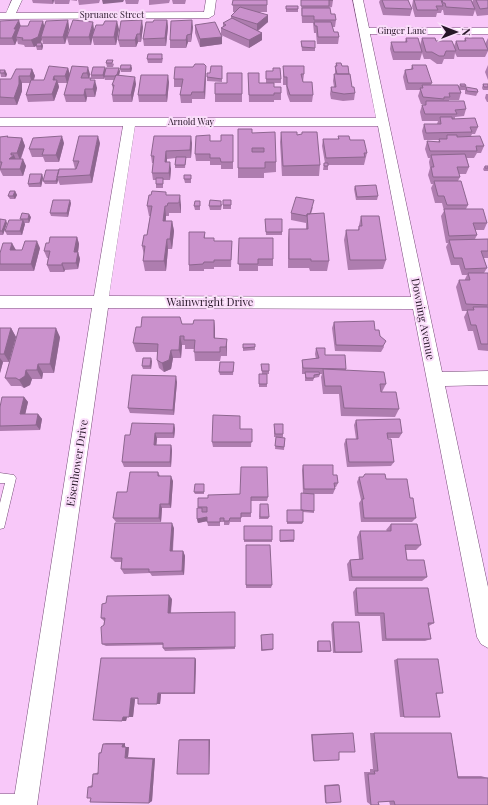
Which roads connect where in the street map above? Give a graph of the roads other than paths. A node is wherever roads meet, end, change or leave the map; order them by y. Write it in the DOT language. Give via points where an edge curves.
graph roads {
  1 [pos="17,0"];
  2 [pos="211,0"];
  3 [pos="358,0"];
  4 [pos="5,16"];
  5 [pos="364,31"];
  6 [pos="488,31"];
  7 [pos="0,122"];
  8 [pos="130,122"];
  9 [pos="383,122"];
  10 [pos="0,302"];
  11 [pos="101,302"];
  12 [pos="420,303"];
  13 [pos="488,378"];
  14 [pos="435,379"];
  15 [pos="0,478"];
  16 [pos="0,524"];
  17 [pos="485,605"];
  18 [pos="488,637"];
  19 [pos="0,800"];
  20 [pos="26,802"];
  1 -- 4 [label="street"];
  2 -- 4 [label="street, Spruance Street" via="209,15"];
  3 -- 5 [label="street, Downing Avenue"];
  5 -- 6 [label="street, Ginger Lane"];
  5 -- 9 [label="street, Downing Avenue"];
  7 -- 8 [label="street, Arnold Way"];
  8 -- 9 [label="street, Arnold Way"];
  8 -- 11 [label="street, Eisenhower Drive"];
  9 -- 12 [label="street, Downing Avenue"];
  10 -- 11 [label="street, Wainwright Drive"];
  11 -- 12 [label="street, Wainwright Drive"];
  11 -- 20 [label="street, Eisenhower Drive"];
  12 -- 14 [label="street, Downing Avenue"];
  13 -- 14 [label="street"];
  14 -- 17 [label="street, Downing Avenue"];
  15 -- 16 [label="lane" via="11,478"];
  17 -- 18 [label="street, Downing Avenue"];
  19 -- 20 [label="lane"];
}
